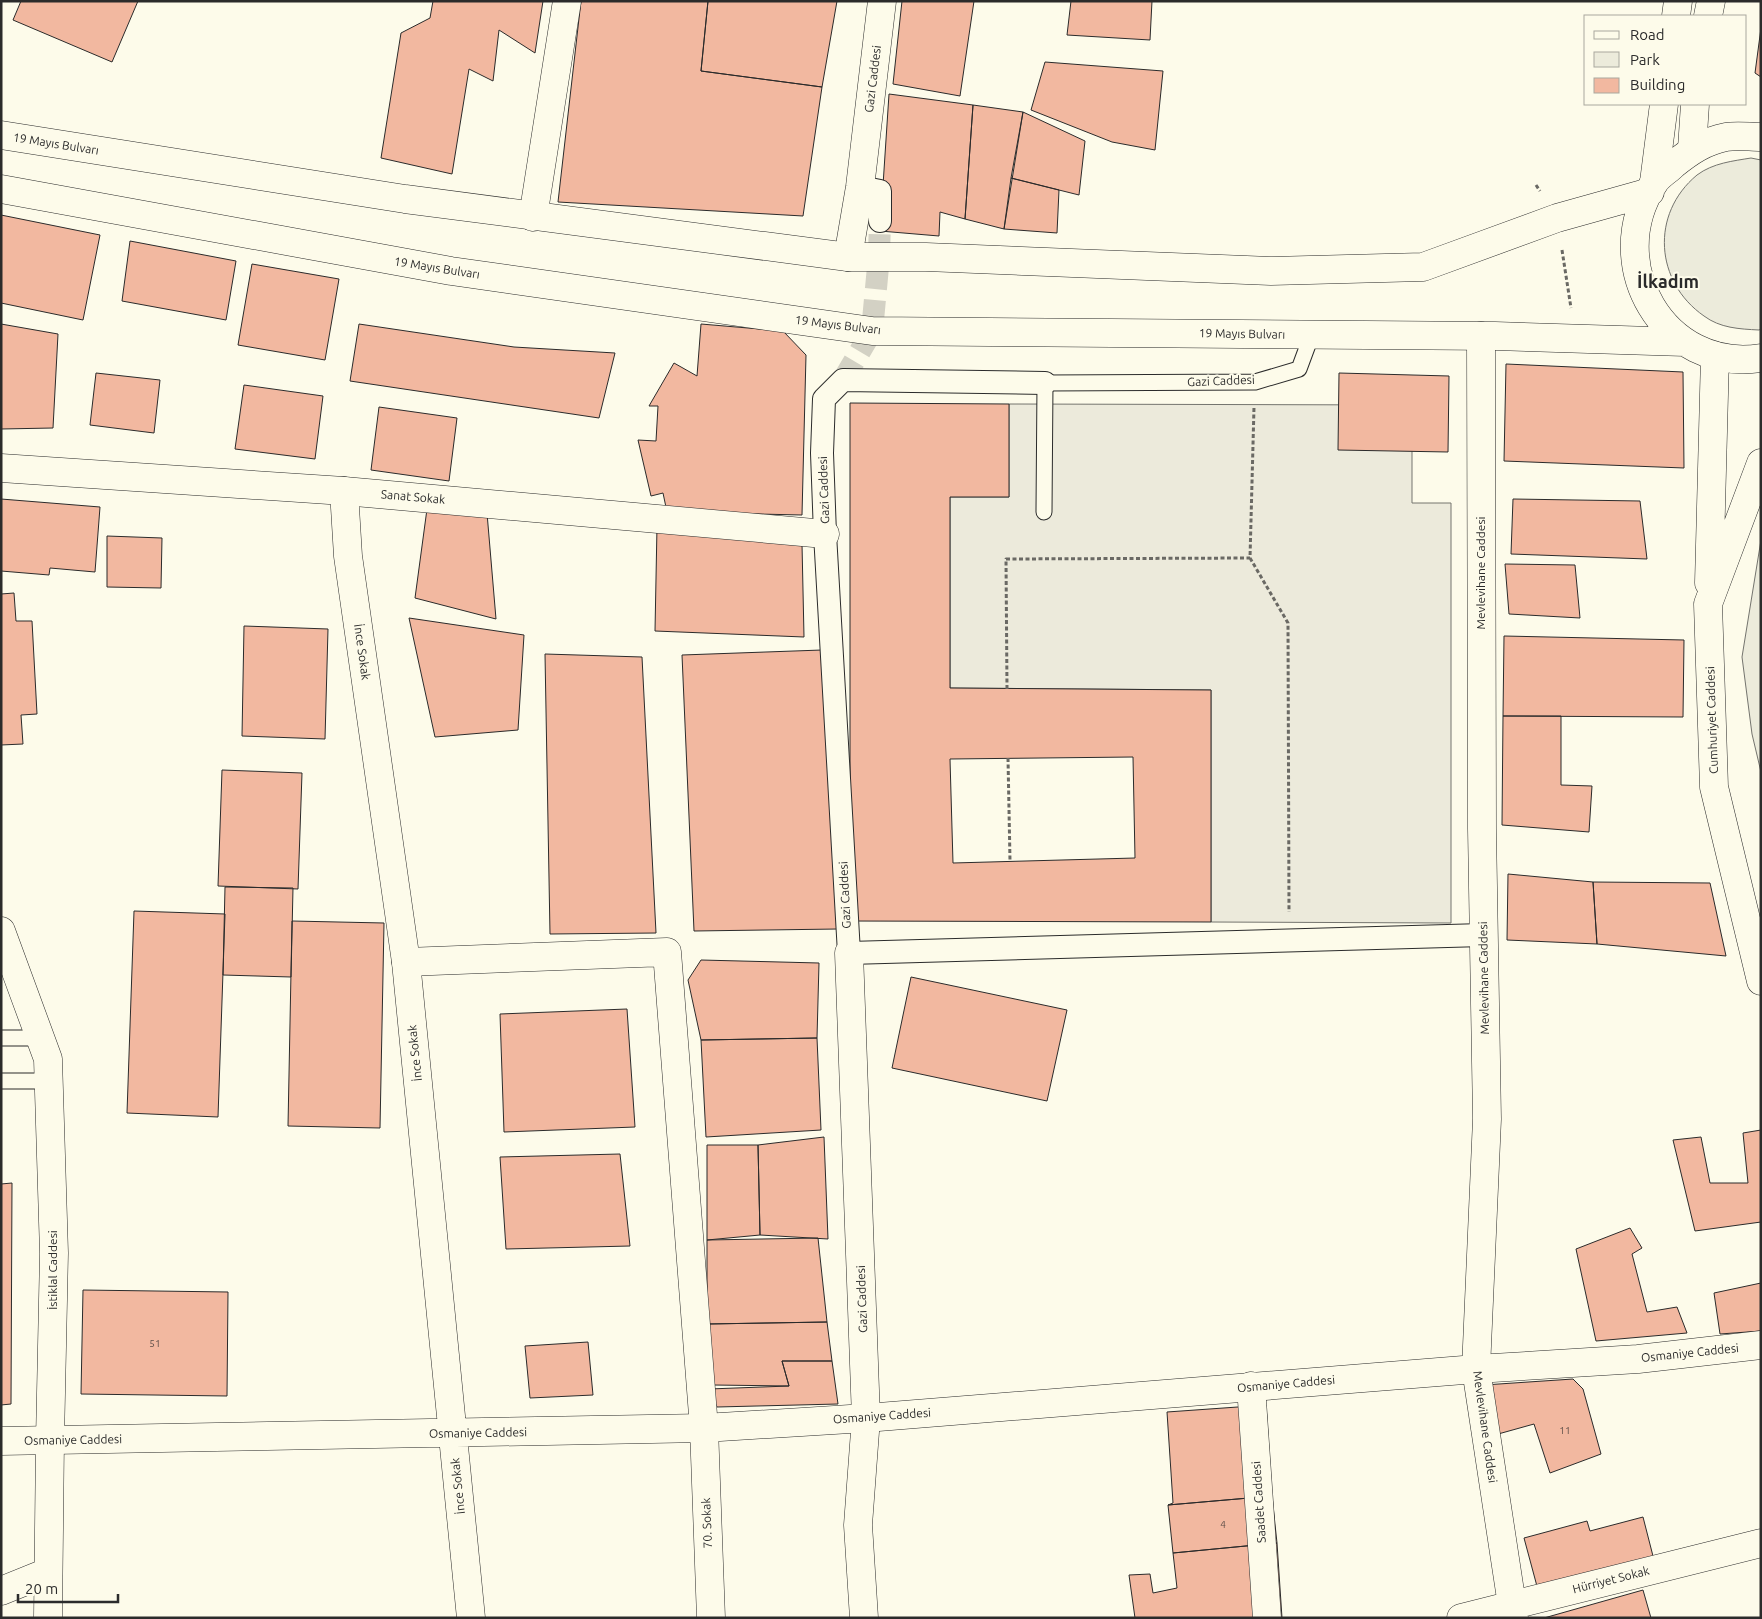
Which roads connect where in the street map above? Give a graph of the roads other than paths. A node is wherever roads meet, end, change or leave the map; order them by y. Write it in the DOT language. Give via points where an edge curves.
graph roads {
  1 [pos="567,1"];
  2 [pos="882,1"];
  3 [pos="1678,1"];
  4 [pos="1711,1"];
  5 [pos="1676,15"];
  6 [pos="1708,15"];
  7 [pos="1664,105"];
  8 [pos="1695,105"];
  9 [pos="1,135"];
  10 [pos="1761,137"];
  11 [pos="1692,149"];
  12 [pos="860,187"];
  13 [pos="1652,187"];
  14 [pos="1,189"];
  15 [pos="533,217"];
  16 [pos="880,221"];
  17 [pos="848,257"];
  18 [pos="1312,334"];
  19 [pos="1481,336"];
  20 [pos="1685,342"];
  21 [pos="1715,356"];
  22 [pos="1761,358"];
  23 [pos="1044,383"];
  24 [pos="1761,463"];
  25 [pos="1,468"];
  26 [pos="344,491"];
  27 [pos="1044,512"];
  28 [pos="825,534"];
  29 [pos="1708,604"];
  30 [pos="1,932"];
  31 [pos="1483,935"];
  32 [pos="848,953"];
  33 [pos="406,962"];
  34 [pos="1761,981"];
  35 [pos="1,1038"];
  36 [pos="40,1038"];
  37 [pos="1,1081"];
  38 [pos="49,1081"];
  39 [pos="1761,1345"];
  40 [pos="1476,1369"];
  41 [pos="1252,1386"];
  42 [pos="866,1418"];
  43 [pos="704,1428"];
  44 [pos="453,1434"];
  45 [pos="50,1440"];
  46 [pos="1,1442"];
  47 [pos="1761,1542"];
  48 [pos="48,1572"];
  49 [pos="1,1591"];
  50 [pos="1513,1611"];
  51 [pos="48,1618"];
  52 [pos="471,1618"];
  53 [pos="711,1618"];
  54 [pos="864,1618"];
  55 [pos="1267,1618"];
  56 [pos="1461,1618"];
  1 -- 15 [label="street"];
  2 -- 12 [label="street, Gazi Caddesi"];
  3 -- 5 [label="street"];
  4 -- 6 [label="street"];
  7 -- 13 [label="street"];
  8 -- 11 [label="street"];
  9 -- 15 [label="street, 19 Mayıs Bulvarı"];
  10 -- 11 [label="street" via="1726,137"];
  11 -- 13 [label="street"];
  12 -- 16 [label="street" via="880,191"];
  12 -- 17 [label="street, Gazi Caddesi"];
  13 -- 17 [label="street, 19 Mayıs Bulvarı" via="1423,267 1271,271 926,257"];
  13 -- 20 [label="street" via="1638,215 1633,250 1640,286 1658,318"];
  14 -- 18 [label="street, 19 Mayıs Bulvarı" via="442,270 872,331"];
  15 -- 17 [label="street, 19 Mayıs Bulvarı"];
  18 -- 19 [label="street, 19 Mayıs Bulvarı"];
  18 -- 23 [label="lane, Gazi Caddesi" via="1299,369 1254,382"];
  19 -- 20 [label="street, 19 Mayıs Bulvarı"];
  19 -- 31 [label="street, Mevlevihane Caddesi"];
  20 -- 21 [label="street"];
  21 -- 22 [label="street" via="1746,360"];
  21 -- 29 [label="street"];
  23 -- 27 [label="lane"];
  23 -- 28 [label="street, Gazi Caddesi" via="843,380 824,398"];
  24 -- 29 [label="street, Cumhuriyet Caddesi"];
  25 -- 26 [label="street, Sanat Sokak"];
  26 -- 28 [label="street, Sanat Sokak"];
  26 -- 33 [label="street, İnce Sokak" via="348,556"];
  28 -- 32 [label="street, Gazi Caddesi"];
  29 -- 34 [label="street, Cumhuriyet Caddesi" via="1714,787"];
  30 -- 36 [label="street, İstiklal Caddesi"];
  31 -- 32 [label="street"];
  31 -- 40 [label="street, Mevlevihane Caddesi" via="1487,1119"];
  32 -- 42 [label="street, Gazi Caddesi"];
  33 -- 43 [label="street, 70. Sokak" via="667,952"];
  33 -- 44 [label="street, İnce Sokak"];
  35 -- 36 [label="lane"];
  36 -- 38 [label="street, İstiklal Caddesi" via="48,1059"];
  37 -- 38 [label="lane"];
  38 -- 45 [label="street, İstiklal Caddesi" via="54,1253"];
  39 -- 40 [label="street, Osmaniye Caddesi" via="1638,1359"];
  40 -- 41 [label="street, Osmaniye Caddesi"];
  40 -- 50 [label="street, Mevlevihane Caddesi"];
  41 -- 42 [label="street, Osmaniye Caddesi"];
  41 -- 55 [label="street, Saadet Caddesi"];
  42 -- 43 [label="street, Osmaniye Caddesi"];
  42 -- 54 [label="street, Gazi Caddesi" via="858,1524"];
  43 -- 44 [label="street, Osmaniye Caddesi"];
  43 -- 53 [label="street, 70. Sokak"];
  44 -- 45 [label="street, Osmaniye Caddesi"];
  44 -- 52 [label="street, İnce Sokak"];
  45 -- 46 [label="street, Osmaniye Caddesi"];
  45 -- 48 [label="street, İstiklal Caddesi"];
  47 -- 50 [label="street, Hürriyet Sokak"];
  48 -- 49 [label="street"];
  48 -- 51 [label="street, İstiklal Caddesi"];
  50 -- 56 [label="street, Hürriyet Sokak"];
}
